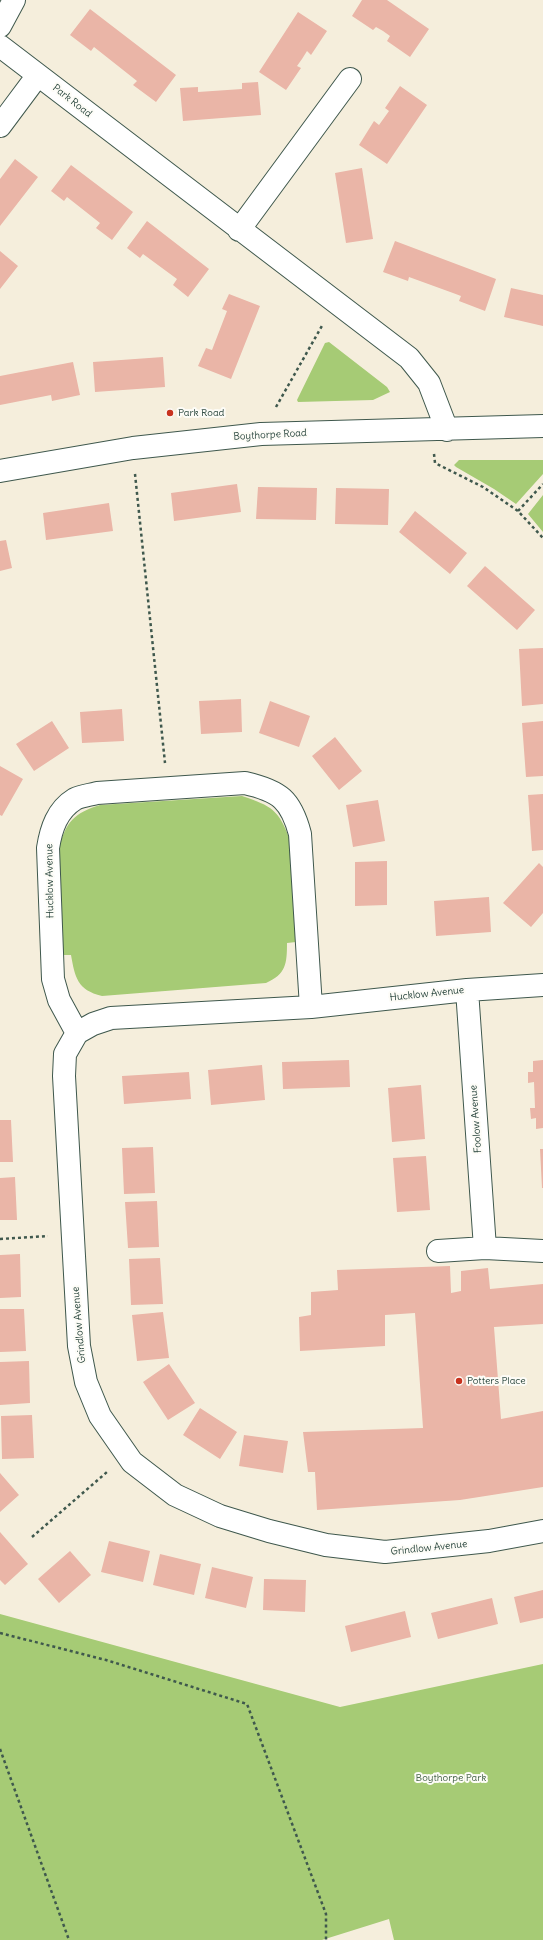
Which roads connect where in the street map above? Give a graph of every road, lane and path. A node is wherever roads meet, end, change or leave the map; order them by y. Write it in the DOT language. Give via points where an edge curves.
graph roads {
  1 [pos="14,0"];
  2 [pos="0,26"];
  3 [pos="0,46"];
  4 [pos="38,75"];
  5 [pos="350,79"];
  6 [pos="0,126"];
  7 [pos="239,230"];
  8 [pos="336,301"];
  9 [pos="543,426"];
  10 [pos="439,430"];
  11 [pos="261,434"];
  12 [pos="133,448"];
  13 [pos="0,471"];
  14 [pos="543,484"];
  15 [pos="518,512"];
  16 [pos="543,538"];
  17 [pos="167,788"];
  18 [pos="543,985"];
  19 [pos="467,990"];
  20 [pos="311,1006"];
  21 [pos="77,1033"];
  22 [pos="72,1234"];
  23 [pos="0,1239"];
  24 [pos="485,1248"];
  25 [pos="543,1251"];
  26 [pos="438,1252"];
  27 [pos="127,1454"];
  28 [pos="543,1531"];
  29 [pos="32,1537"];
  30 [pos="0,1633"];
  31 [pos="0,1748"];
  32 [pos="69,1940"];
  33 [pos="326,1940"];
  1 -- 2 [label="street"];
  3 -- 4 [label="street, Park Road"];
  4 -- 6 [label="street"];
  4 -- 7 [label="street, Park Road"];
  5 -- 7 [label="street"];
  7 -- 8 [label="street, Park Road"];
  8 -- 10 [label="street, Park Road" via="409,358 430,383"];
  8 -- 11 [label="path"];
  9 -- 10 [label="street, Boythorpe Road"];
  10 -- 11 [label="street, Boythorpe Road"];
  10 -- 15 [label="path" via="435,463 483,487"];
  11 -- 12 [label="street, Boythorpe Road"];
  12 -- 13 [label="street, Boythorpe Road"];
  12 -- 17 [label="path"];
  14 -- 15 [label="path"];
  15 -- 16 [label="path"];
  17 -- 20 [label="street, Hucklow Avenue" via="245,783 265,788 282,798 294,814 300,834"];
  17 -- 21 [label="street, Hucklow Avenue" via="97,792 76,799 61,812 51,830 48,848 53,979 59,1000"];
  18 -- 19 [label="street, Hucklow Avenue"];
  19 -- 20 [label="street, Hucklow Avenue"];
  19 -- 24 [label="street, Foolow Avenue"];
  20 -- 21 [label="street, Hucklow Avenue" via="111,1018"];
  21 -- 22 [label="street, Grindlow Avenue" via="65,1054 64,1076"];
  22 -- 23 [label="path"];
  22 -- 27 [label="street, Grindlow Avenue" via="79,1346 86,1382 100,1416"];
  24 -- 25 [label="street"];
  24 -- 26 [label="street"];
  27 -- 28 [label="street, Grindlow Avenue" via="132,1462 175,1495 220,1516 326,1545 385,1552 489,1541"];
  27 -- 29 [label="path"];
  30 -- 33 [label="path" via="106,1660 246,1704 326,1914"];
  31 -- 32 [label="path"];
}
